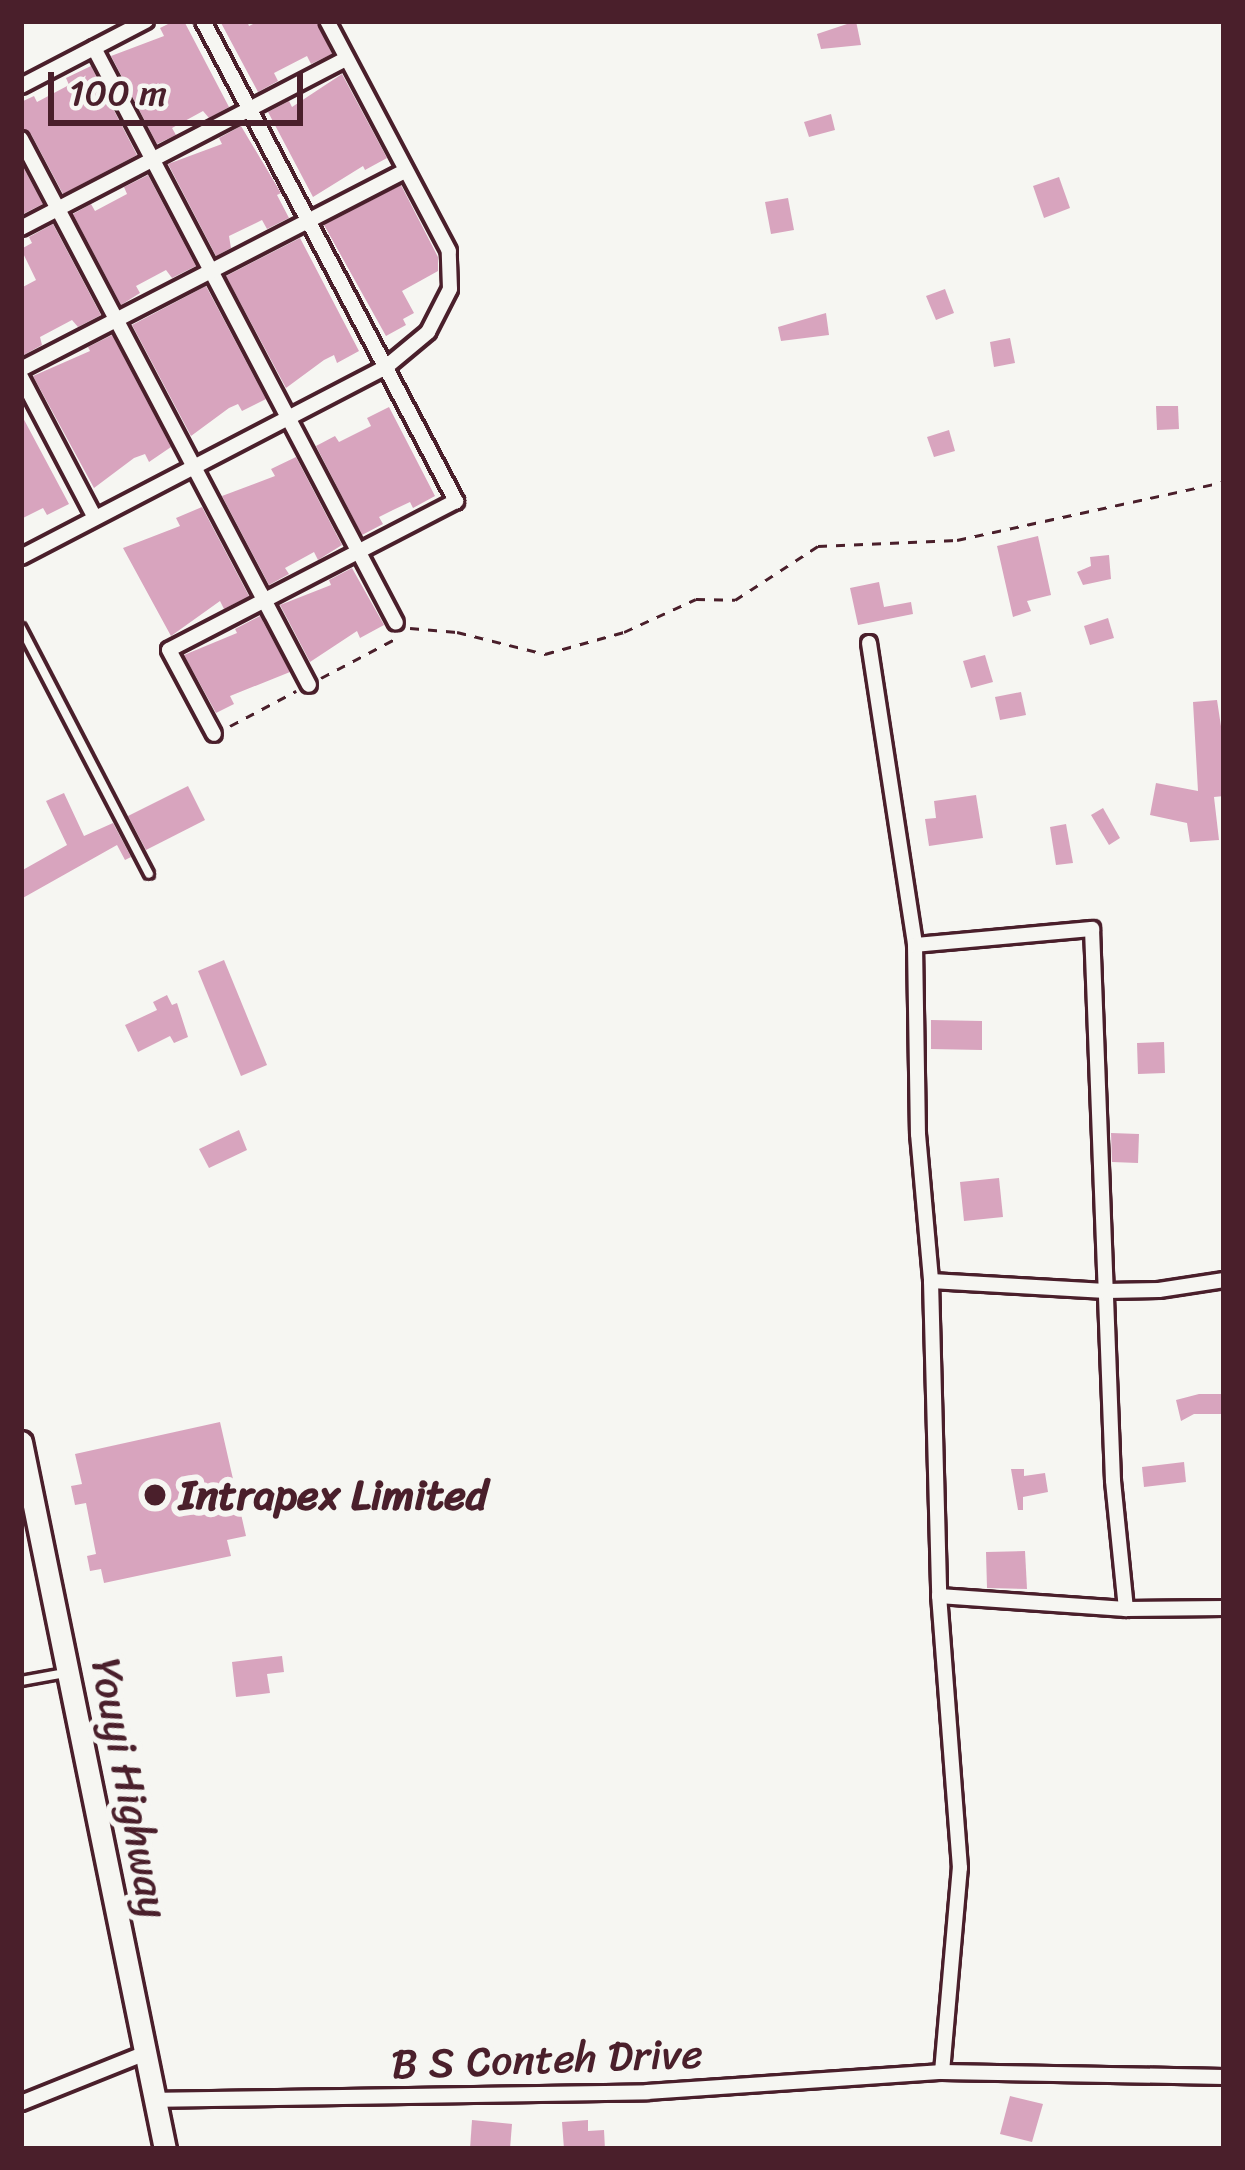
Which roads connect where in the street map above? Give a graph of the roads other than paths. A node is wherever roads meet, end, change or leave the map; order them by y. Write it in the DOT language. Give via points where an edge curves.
graph roads {
  1 [pos="146,21"];
  2 [pos="202,21"];
  3 [pos="328,21"];
  4 [pos="94,48"];
  5 [pos="346,59"];
  6 [pos="21,86"];
  7 [pos="250,109"];
  8 [pos="21,139"];
  9 [pos="153,160"];
  10 [pos="406,170"];
  11 [pos="58,209"];
  12 [pos="309,220"];
  13 [pos="21,228"];
  14 [pos="211,271"];
  15 [pos="116,320"];
  16 [pos="386,367"];
  17 [pos="21,374"];
  18 [pos="288,418"];
  19 [pos="193,467"];
  20 [pos="95,518"];
  21 [pos="358,552"];
  22 [pos="21,556"];
  23 [pos="264,601"];
  24 [pos="396,623"];
  25 [pos="21,628"];
  26 [pos="869,644"];
  27 [pos="309,685"];
  28 [pos="214,734"];
  29 [pos="149,874"];
  30 [pos="915,945"];
  31 [pos="1224,1280"];
  32 [pos="931,1281"];
  33 [pos="1106,1291"];
  34 [pos="21,1442"];
  35 [pos="939,1596"];
  36 [pos="1224,1608"];
  37 [pos="1126,1609"];
  38 [pos="67,1672"];
  39 [pos="21,1681"];
  40 [pos="143,2054"];
  41 [pos="943,2072"];
  42 [pos="1224,2077"];
  43 [pos="153,2100"];
  44 [pos="21,2103"];
  45 [pos="165,2149"];
  1 -- 4 [label="street"];
  2 -- 7 [label="street"];
  3 -- 5 [label="street"];
  4 -- 6 [label="street"];
  4 -- 9 [label="street"];
  5 -- 7 [label="street"];
  5 -- 10 [label="street"];
  7 -- 9 [label="street"];
  7 -- 12 [label="street"];
  8 -- 11 [label="street"];
  9 -- 11 [label="street"];
  9 -- 14 [label="street"];
  10 -- 12 [label="street"];
  10 -- 16 [label="street" via="449,250 449,289 428,332"];
  11 -- 13 [label="street"];
  11 -- 15 [label="street"];
  12 -- 14 [label="street"];
  12 -- 16 [label="street"];
  14 -- 15 [label="street"];
  14 -- 18 [label="street"];
  15 -- 17 [label="street"];
  15 -- 19 [label="street"];
  16 -- 18 [label="street"];
  16 -- 21 [label="street" via="456,501"];
  17 -- 20 [label="street"];
  18 -- 19 [label="street"];
  18 -- 21 [label="street"];
  19 -- 20 [label="street"];
  19 -- 23 [label="street"];
  20 -- 22 [label="street"];
  21 -- 23 [label="street"];
  21 -- 24 [label="street"];
  23 -- 27 [label="street"];
  23 -- 28 [label="street" via="169,650"];
  25 -- 29 [label="lane"];
  26 -- 30 [label="street"];
  30 -- 32 [label="street"];
  30 -- 33 [label="street" via="1092,928"];
  31 -- 33 [label="street"];
  32 -- 33 [label="street"];
  32 -- 35 [label="street"];
  33 -- 37 [label="street"];
  34 -- 38 [label="main road, Youyi Highway"];
  35 -- 37 [label="street"];
  35 -- 41 [label="street" via="960,1868"];
  36 -- 37 [label="street"];
  38 -- 39 [label="lane"];
  38 -- 40 [label="main road, Youyi Highway"];
  40 -- 43 [label="main road, Youyi Highway"];
  40 -- 44 [label="street"];
  41 -- 42 [label="street, B S Conteh Drive"];
  41 -- 43 [label="street, B S Conteh Drive" via="647,2092"];
  43 -- 45 [label="main road, Youyi Highway"];
}
